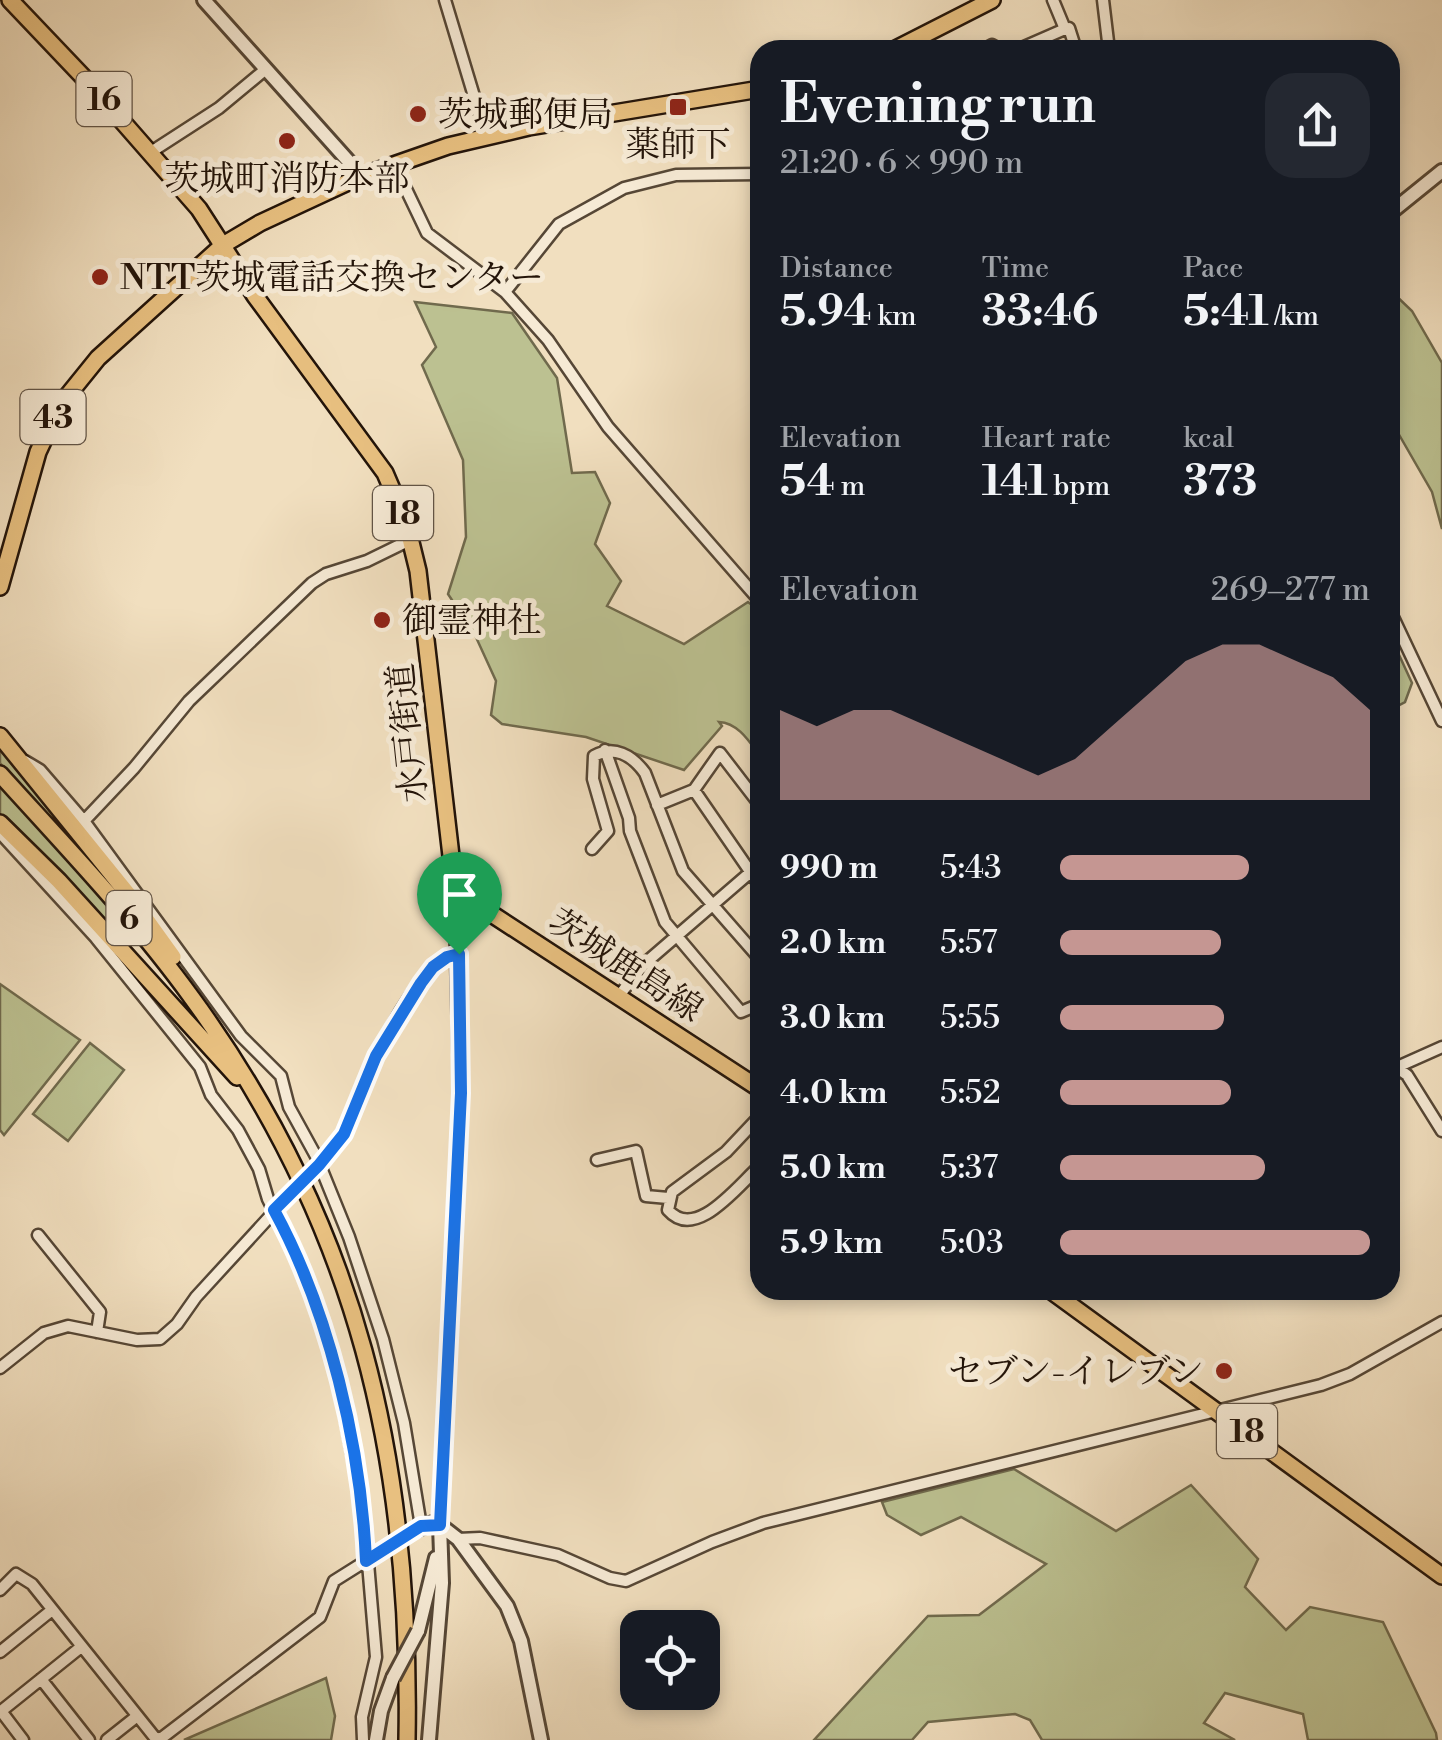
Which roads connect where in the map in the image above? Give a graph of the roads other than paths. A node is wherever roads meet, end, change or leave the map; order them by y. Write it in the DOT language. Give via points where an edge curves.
graph roads {
  1 [pos="10,0"];
  2 [pos="204,0"];
  3 [pos="444,0"];
  4 [pos="992,0"];
  5 [pos="1054,0"];
  6 [pos="1103,0"];
  7 [pos="1064,28"];
  8 [pos="914,40"];
  9 [pos="1038,40"];
  10 [pos="1073,40"];
  11 [pos="1108,40"];
  12 [pos="266,70"];
  13 [pos="750,90"];
  14 [pos="486,136"];
  15 [pos="151,152"];
  16 [pos="394,164"];
  17 [pos="1442,171"];
  18 [pos="750,174"];
  19 [pos="359,178"];
  20 [pos="1400,204"];
  21 [pos="223,245"];
  22 [pos="505,292"];
  23 [pos="412,539"];
  24 [pos="0,587"];
  25 [pos="750,590"];
  26 [pos="1400,632"];
  27 [pos="1442,721"];
  28 [pos="0,736"];
  29 [pos="605,750"];
  30 [pos="16,756"];
  31 [pos="0,774"];
  32 [pos="694,790"];
  33 [pos="750,792"];
  34 [pos="656,805"];
  35 [pos="84,821"];
  36 [pos="0,823"];
  37 [pos="0,833"];
  38 [pos="592,848"];
  39 [pos="749,873"];
  40 [pos="456,898"];
  41 [pos="711,905"];
  42 [pos="674,937"];
  43 [pos="750,949"];
  44 [pos="459,954"];
  45 [pos="618,996"];
  46 [pos="750,1008"];
  47 [pos="1442,1046"];
  48 [pos="1400,1064"];
  49 [pos="1400,1072"];
  50 [pos="243,1074"];
  51 [pos="750,1078"];
  52 [pos="262,1107"];
  53 [pos="750,1127"];
  54 [pos="1442,1131"];
  55 [pos="597,1160"];
  56 [pos="316,1168"];
  57 [pos="750,1175"];
  58 [pos="668,1198"];
  59 [pos="274,1210"];
  60 [pos="38,1235"];
  61 [pos="1064,1300"];
  62 [pos="1442,1322"];
  63 [pos="97,1332"];
  64 [pos="0,1368"];
  65 [pos="1217,1410"];
  66 [pos="418,1528"];
  67 [pos="440,1530"];
  68 [pos="458,1539"];
  69 [pos="370,1558"];
  70 [pos="1442,1576"];
  71 [pos="0,1590"];
  72 [pos="52,1610"];
  73 [pos="82,1647"];
  74 [pos="0,1652"];
  75 [pos="41,1679"];
  76 [pos="0,1711"];
  77 [pos="136,1717"];
  78 [pos="23,1740"];
  79 [pos="89,1740"];
  80 [pos="107,1740"];
  81 [pos="363,1740"];
  82 [pos="376,1740"];
  83 [pos="406,1740"];
  84 [pos="429,1740"];
  85 [pos="541,1740"];
  1 -- 15 [label="main road, 水戸街道 / 16"];
  2 -- 12 [label="street"];
  3 -- 14 [label="street"];
  4 -- 8 [label="main road"];
  5 -- 7 [label="street"];
  6 -- 11 [label="street"];
  7 -- 9 [label="street"];
  7 -- 10 [label="street"];
  12 -- 15 [label="street"];
  12 -- 19 [label="street"];
  13 -- 14 [label="main road"];
  14 -- 16 [label="main road"];
  15 -- 21 [label="main road, 水戸街道 / 16"];
  16 -- 19 [label="main road"];
  16 -- 22 [label="street" via="428,233"];
  17 -- 20 [label="street"];
  18 -- 22 [label="street" via="676,174 624,188 558,224"];
  19 -- 21 [label="main road"];
  21 -- 23 [label="main road, 水戸街道 / 18" via="374,456"];
  21 -- 24 [label="main road, 43" via="98,358 60,406 38,452"];
  22 -- 25 [label="street" via="548,340 608,427"];
  23 -- 35 [label="street" via="312,583 189,700"];
  23 -- 40 [label="main road, 水戸街道 / 18"];
  26 -- 27 [label="street"];
  28 -- 30 [label="main road"];
  29 -- 34 [label="street" via="638,763"];
  29 -- 38 [label="street" via="594,756 592,779 608,831"];
  29 -- 42 [label="street" via="656,906"];
  30 -- 35 [label="street" via="40,770"];
  30 -- 50 [label="main road" via="199,993 236,1048"];
  31 -- 50 [label="main road, 6" via="166,964"];
  32 -- 33 [label="street" via="720,753"];
  32 -- 34 [label="street"];
  32 -- 39 [label="street"];
  34 -- 41 [label="street" via="679,864"];
  35 -- 56 [label="street" via="240,1036 281,1076"];
  36 -- 52 [label="main road"];
  37 -- 59 [label="street" via="200,1067 211,1095 247,1145"];
  39 -- 41 [label="street"];
  40 -- 44 [label="street, 水戸街道"];
  40 -- 45 [label="main road, 茨城鹿島線" via="484,909"];
  41 -- 42 [label="street"];
  41 -- 43 [label="street"];
  42 -- 45 [label="street"];
  42 -- 46 [label="street" via="742,1012"];
  44 -- 56 [label="street" via="433,967 421,983 376,1056 344,1134"];
  44 -- 67 [label="street, 水戸街道" via="461,1093"];
  45 -- 51 [label="main road, 茨城鹿島線"];
  47 -- 48 [label="street"];
  49 -- 54 [label="street"];
  50 -- 52 [label="main road, 6"];
  52 -- 83 [label="main road, 6" via="338,1268 380,1412 402,1546"];
  53 -- 58 [label="street"];
  55 -- 58 [label="street" via="636,1152 646,1196"];
  56 -- 59 [label="street, bridge"];
  56 -- 66 [label="street" via="349,1238 383,1339 404,1423"];
  57 -- 58 [label="street" via="693,1220 672,1215"];
  59 -- 63 [label="street" via="169,1333 152,1342"];
  59 -- 69 [label="street" via="311,1286 338,1382"];
  60 -- 63 [label="street" via="100,1312"];
  61 -- 65 [label="main road, 18"];
  62 -- 65 [label="street" via="1335,1380"];
  63 -- 64 [label="street" via="54,1329"];
  65 -- 68 [label="street" via="763,1524 626,1581 558,1555"];
  65 -- 70 [label="main road, 18"];
  66 -- 67 [label="street"];
  66 -- 69 [label="street, bridge"];
  67 -- 68 [label="street"];
  67 -- 82 [label="street, 水戸街道, bridge" via="418,1631 393,1678"];
  67 -- 84 [label="street, 水戸街道"];
  68 -- 85 [label="street" via="514,1620"];
  69 -- 77 [label="street" via="334,1581 320,1617 163,1737 150,1735"];
  69 -- 81 [label="street" via="376,1657"];
  71 -- 72 [label="street" via="16,1574"];
  72 -- 73 [label="street"];
  72 -- 74 [label="street"];
  73 -- 75 [label="street"];
  73 -- 77 [label="street"];
  75 -- 76 [label="street"];
  75 -- 79 [label="street"];
  76 -- 78 [label="street"];
  77 -- 80 [label="street"];
}
